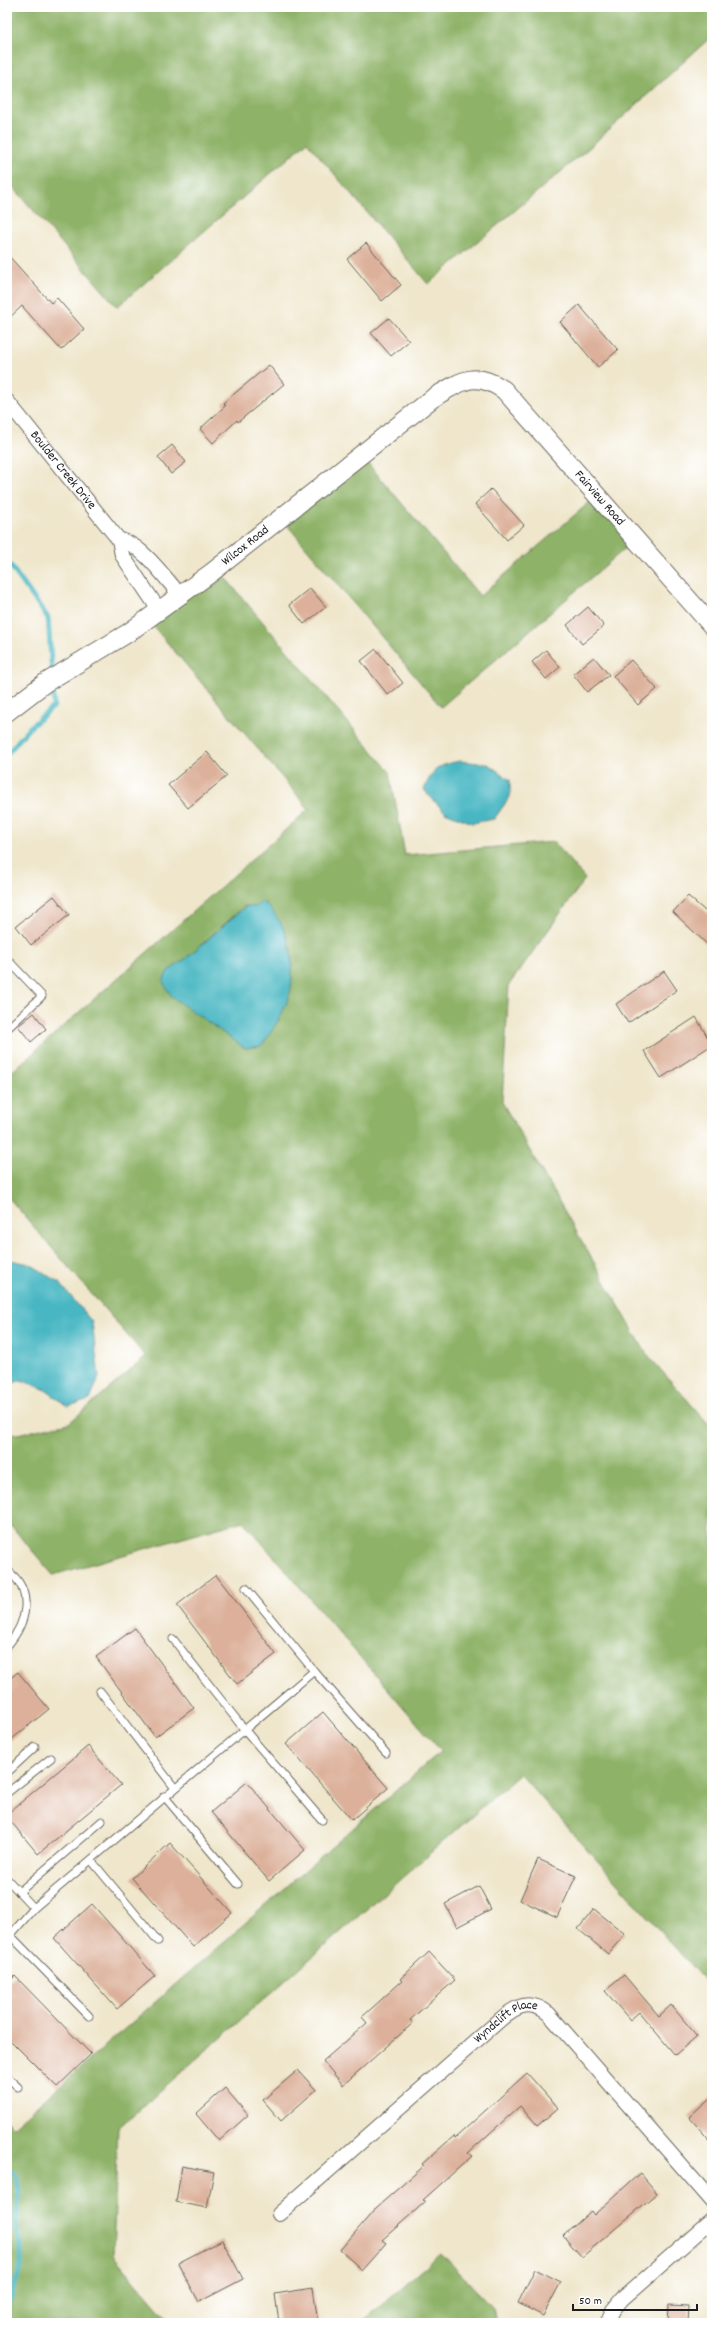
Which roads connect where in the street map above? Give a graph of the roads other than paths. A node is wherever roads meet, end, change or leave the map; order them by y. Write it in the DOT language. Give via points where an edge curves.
graph roads {
  1 [pos="480,378"];
  2 [pos="7,401"];
  3 [pos="119,540"];
  4 [pos="180,595"];
  5 [pos="158,610"];
  6 [pos="712,626"];
  7 [pos="7,712"];
  8 [pos="7,959"];
  9 [pos="7,1029"];
  10 [pos="7,1570"];
  11 [pos="246,1588"];
  12 [pos="173,1639"];
  13 [pos="7,1646"];
  14 [pos="314,1671"];
  15 [pos="100,1691"];
  16 [pos="244,1729"];
  17 [pos="35,1747"];
  18 [pos="386,1753"];
  19 [pos="51,1758"];
  20 [pos="7,1773"];
  21 [pos="174,1787"];
  22 [pos="7,1793"];
  23 [pos="164,1796"];
  24 [pos="322,1820"];
  25 [pos="102,1821"];
  26 [pos="91,1860"];
  27 [pos="7,1879"];
  28 [pos="238,1884"];
  29 [pos="19,1892"];
  30 [pos="34,1908"];
  31 [pos="9,1937"];
  32 [pos="158,1941"];
  33 [pos="89,2016"];
  34 [pos="7,2077"];
  35 [pos="18,2087"];
  36 [pos="712,2201"];
  37 [pos="279,2214"];
  38 [pos="712,2220"];
  39 [pos="607,2323"];
  1 -- 4 [label="street, Wilcox Road" via="456,384 433,398 276,523"];
  1 -- 6 [label="street, Fairview Road" via="491,381 504,390"];
  2 -- 3 [label="street, Boulder Creek Drive"];
  3 -- 4 [label="street, Boulder Creek Drive" via="130,543 146,557"];
  3 -- 5 [label="street, Boulder Creek Drive" via="122,554"];
  4 -- 5 [label="street, Wilcox Road"];
  5 -- 7 [label="street, Wilcox Road" via="128,632 45,683"];
  8 -- 9 [label="lane" via="42,996"];
  10 -- 13 [label="lane" via="15,1576 25,1595 25,1614 18,1632"];
  11 -- 14 [label="lane"];
  12 -- 16 [label="lane"];
  14 -- 16 [label="lane"];
  14 -- 18 [label="lane"];
  15 -- 21 [label="lane"];
  16 -- 21 [label="lane"];
  16 -- 24 [label="lane"];
  17 -- 20 [label="lane"];
  19 -- 22 [label="lane"];
  21 -- 23 [label="lane"];
  23 -- 26 [label="lane"];
  23 -- 28 [label="lane"];
  25 -- 29 [label="lane"];
  26 -- 30 [label="lane"];
  26 -- 32 [label="lane"];
  27 -- 29 [label="lane"];
  29 -- 30 [label="lane"];
  30 -- 31 [label="lane"];
  31 -- 33 [label="lane"];
  34 -- 35 [label="lane"];
  36 -- 37 [label="street, Wyndclift Place" via="549,2014 542,2008 522,2005 513,2008"];
  38 -- 39 [label="street" via="622,2299"];
}
